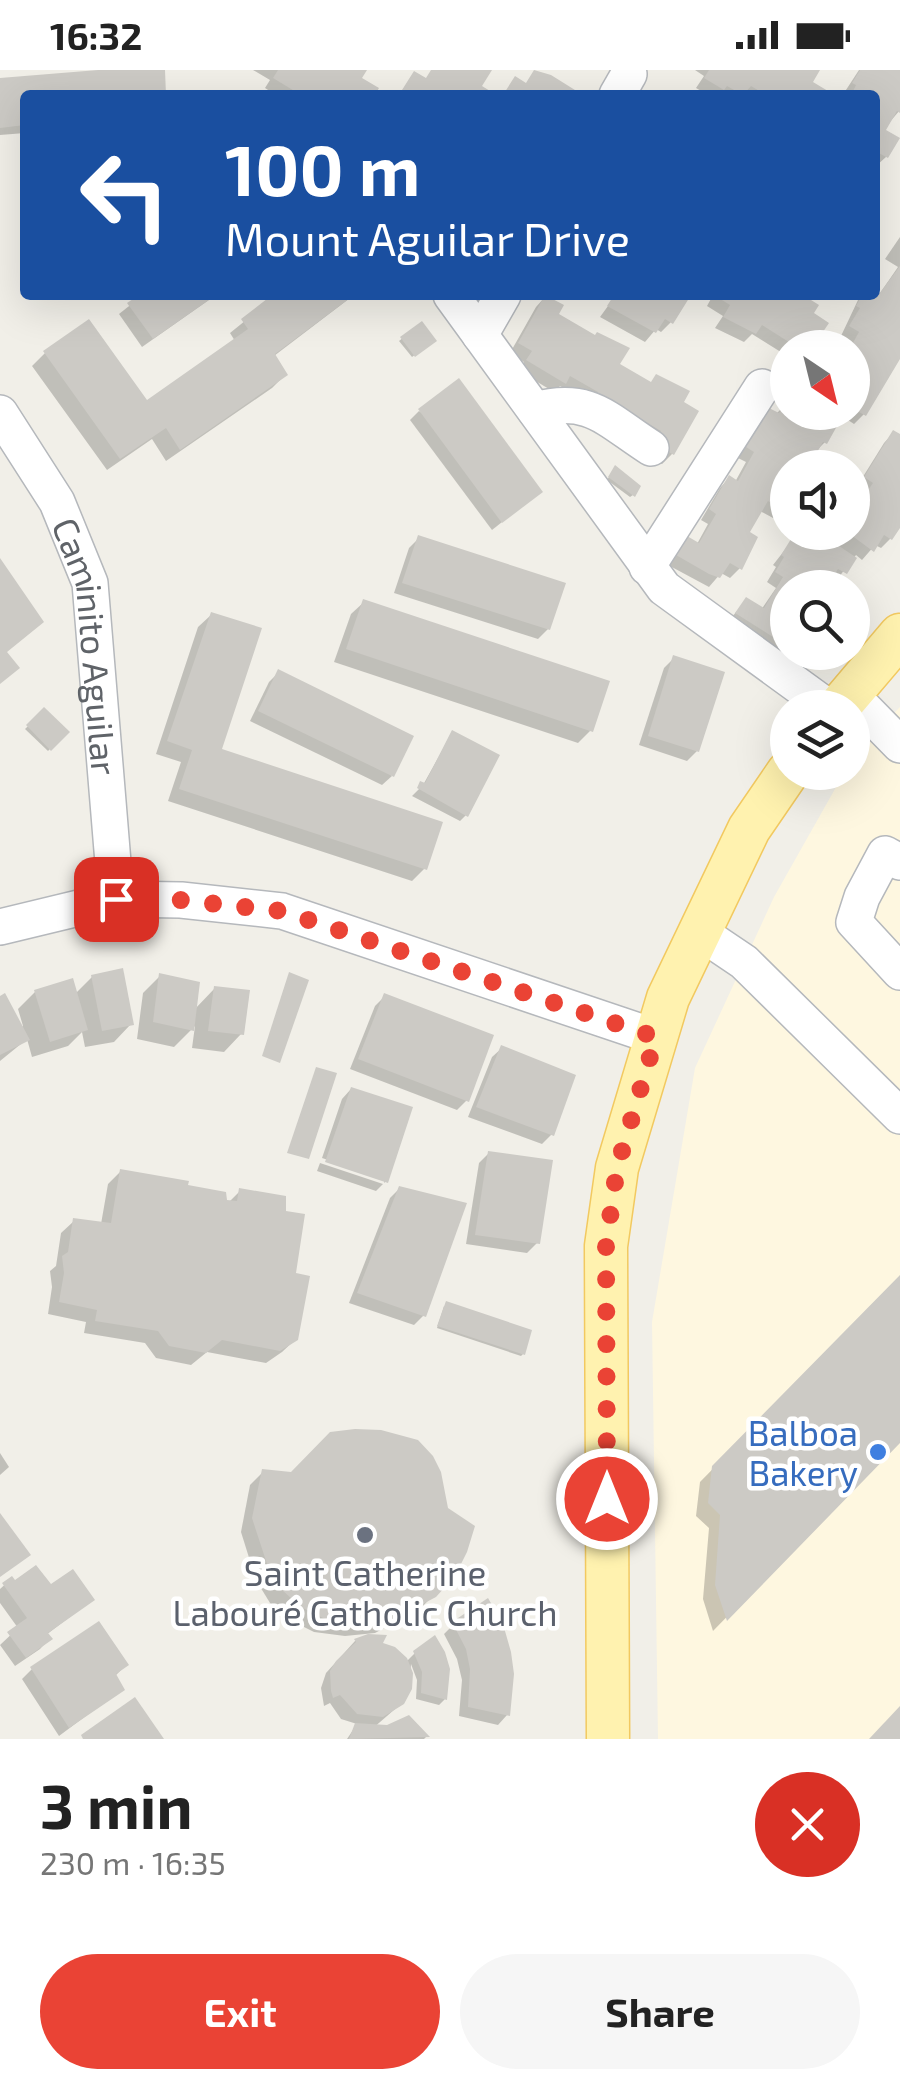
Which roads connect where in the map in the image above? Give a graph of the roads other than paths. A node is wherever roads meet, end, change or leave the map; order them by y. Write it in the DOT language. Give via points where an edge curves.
graph roads {
  1 [pos="454,300"];
  2 [pos="500,300"];
  3 [pos="480,335"];
  4 [pos="762,386"];
  5 [pos="535,410"];
  6 [pos="0,412"];
  7 [pos="652,448"];
  8 [pos="647,566"];
  9 [pos="900,635"];
  10 [pos="818,690"];
  11 [pos="851,690"];
  12 [pos="870,724"];
  13 [pos="900,745"];
  14 [pos="776,790"];
  15 [pos="900,862"];
  16 [pos="116,899"];
  17 [pos="0,926"];
  18 [pos="698,931"];
  19 [pos="900,972"];
  20 [pos="656,1037"];
  21 [pos="900,1116"];
  22 [pos="608,1739"];
  1 -- 3 [label="street"];
  2 -- 3 [label="street"];
  3 -- 5 [label="street"];
  4 -- 8 [label="street"];
  5 -- 7 [label="street" via="563,403 586,407"];
  5 -- 8 [label="street"];
  6 -- 16 [label="street, Caminito Aguilar" via="58,502 90,584"];
  8 -- 10 [label="street" via="703,620"];
  9 -- 11 [label="main road"];
  12 -- 13 [label="street"];
  14 -- 18 [label="main road"];
  15 -- 19 [label="street" via="886,854 854,922"];
  16 -- 17 [label="street"];
  16 -- 20 [label="street" via="282,911"];
  18 -- 20 [label="main road"];
  18 -- 21 [label="street" via="744,962"];
  20 -- 22 [label="main road" via="617,1168 606,1246"];
}
